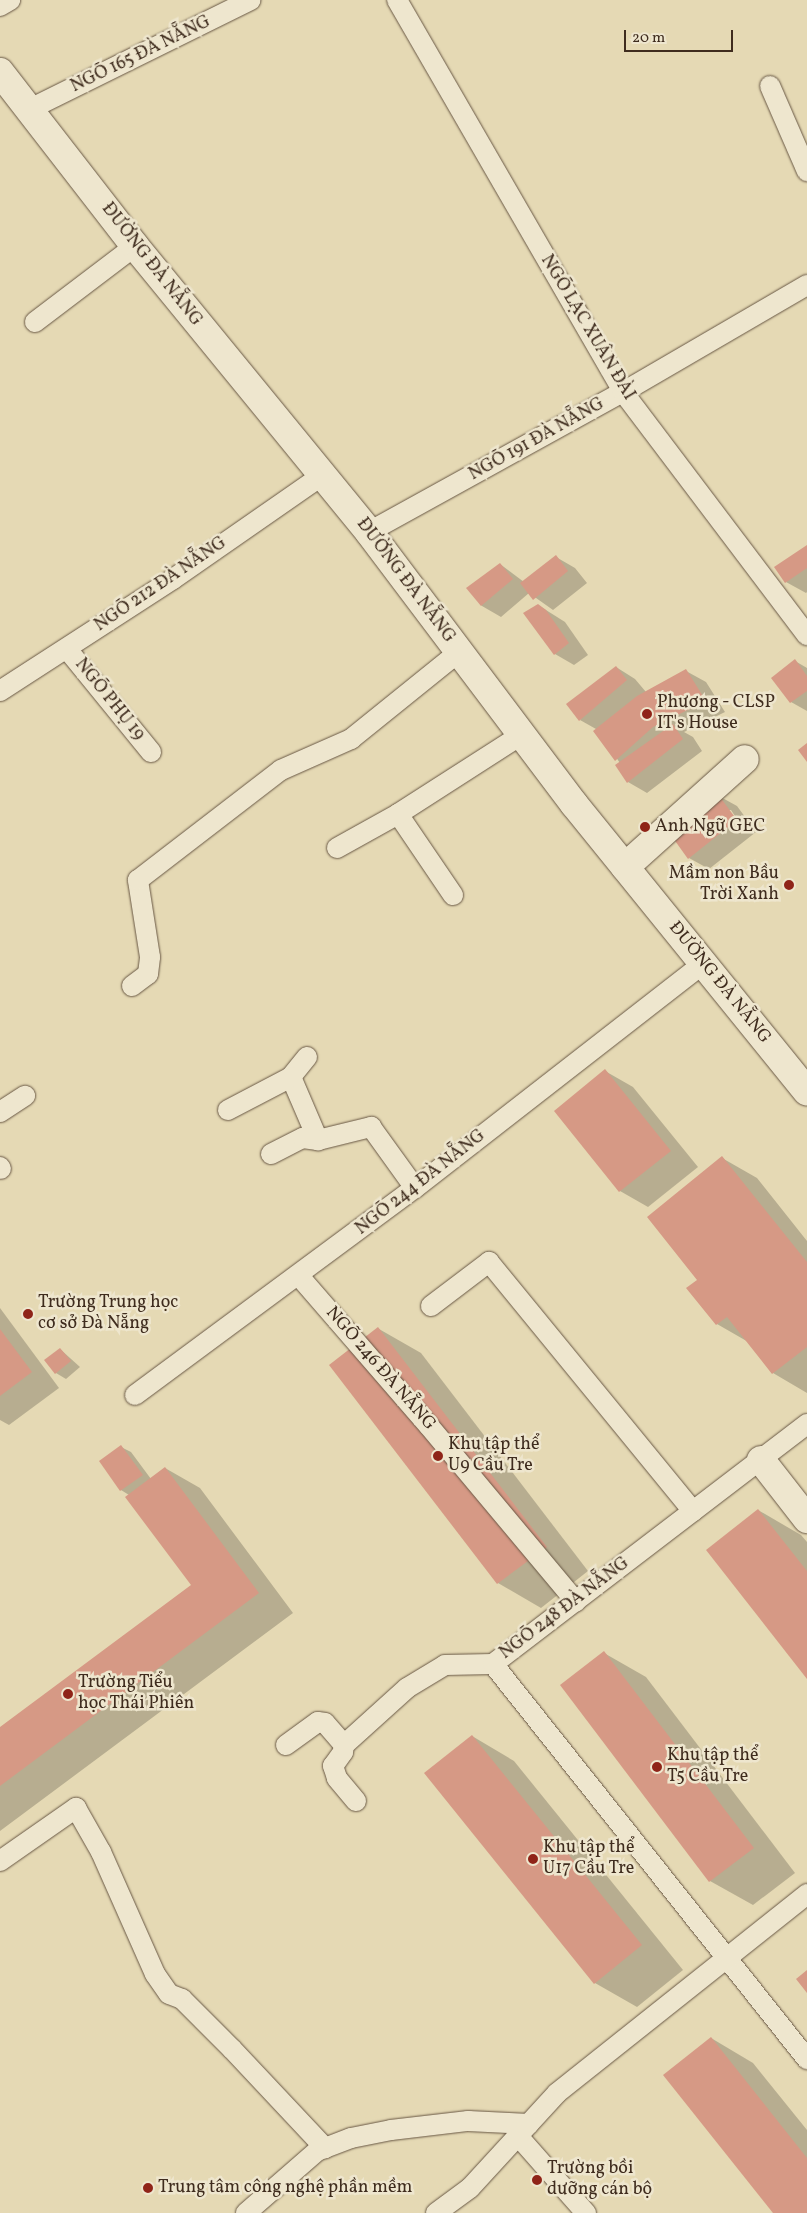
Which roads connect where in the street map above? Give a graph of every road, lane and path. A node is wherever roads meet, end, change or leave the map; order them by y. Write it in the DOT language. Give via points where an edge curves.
graph roads {
  1 [pos="10,0"];
  2 [pos="251,0"];
  3 [pos="397,0"];
  4 [pos="0,6"];
  5 [pos="0,72"];
  6 [pos="770,86"];
  7 [pos="30,109"];
  8 [pos="807,171"];
  9 [pos="135,246"];
  10 [pos="807,284"];
  11 [pos="35,322"];
  12 [pos="623,392"];
  13 [pos="321,476"];
  14 [pos="369,532"];
  15 [pos="807,635"];
  16 [pos="66,649"];
  17 [pos="458,652"];
  18 [pos="0,691"];
  19 [pos="521,735"];
  20 [pos="151,752"];
  21 [pos="745,759"];
  22 [pos="398,814"];
  23 [pos="337,848"];
  24 [pos="625,867"];
  25 [pos="453,895"];
  26 [pos="702,964"];
  27 [pos="132,986"];
  28 [pos="307,1057"];
  29 [pos="291,1078"];
  30 [pos="807,1092"];
  31 [pos="25,1096"];
  32 [pos="228,1110"];
  33 [pos="0,1112"];
  34 [pos="318,1140"];
  35 [pos="271,1154"];
  36 [pos="416,1188"];
  37 [pos="299,1276"];
  38 [pos="431,1306"];
  39 [pos="134,1395"];
  40 [pos="807,1424"];
  41 [pos="761,1460"];
  42 [pos="694,1511"];
  43 [pos="807,1518"];
  44 [pos="576,1602"];
  45 [pos="493,1664"];
  46 [pos="286,1745"];
  47 [pos="344,1745"];
  48 [pos="356,1801"];
  49 [pos="0,1861"];
  50 [pos="807,1894"];
  51 [pos="727,1958"];
  52 [pos="807,2059"];
  53 [pos="523,2130"];
  54 [pos="324,2148"];
  55 [pos="246,2213"];
  56 [pos="436,2213"];
  57 [pos="586,2213"];
  1 -- 4 [label="lane"];
  2 -- 7 [label="lane, NGÕ 165 ĐÀ NẴNG"];
  3 -- 12 [label="lane, NGÕ LẠC XUÂN ĐÀI"];
  5 -- 7 [label="main road, ĐƯỜNG ĐÀ NẴNG"];
  6 -- 8 [label="lane"];
  7 -- 9 [label="main road, ĐƯỜNG ĐÀ NẴNG"];
  9 -- 11 [label="lane"];
  9 -- 13 [label="main road, ĐƯỜNG ĐÀ NẴNG"];
  10 -- 12 [label="lane, NGÕ 191 ĐÀ NẴNG"];
  12 -- 14 [label="lane, NGÕ 191 ĐÀ NẴNG"];
  12 -- 15 [label="lane, NGÕ LẠC XUÂN ĐÀI"];
  13 -- 14 [label="main road, ĐƯỜNG ĐÀ NẴNG"];
  13 -- 16 [label="lane, NGÕ 212 ĐÀ NẴNG"];
  14 -- 17 [label="main road, ĐƯỜNG ĐÀ NẴNG"];
  16 -- 18 [label="lane, NGÕ 212 ĐÀ NẴNG"];
  16 -- 20 [label="lane, NGÕ PHỤ 19"];
  17 -- 19 [label="main road, ĐƯỜNG ĐÀ NẴNG"];
  17 -- 27 [label="lane" via="351,739 280,770 138,880 150,957 148,974"];
  19 -- 22 [label="lane"];
  19 -- 24 [label="main road, ĐƯỜNG ĐÀ NẴNG"];
  21 -- 24 [label="main road"];
  22 -- 23 [label="lane"];
  22 -- 25 [label="lane"];
  24 -- 26 [label="main road, ĐƯỜNG ĐÀ NẴNG"];
  26 -- 30 [label="main road, ĐƯỜNG ĐÀ NẴNG"];
  26 -- 36 [label="lane, NGÕ 244 ĐÀ NẴNG"];
  28 -- 29 [label="lane"];
  29 -- 32 [label="lane"];
  29 -- 34 [label="lane"];
  31 -- 33 [label="lane"];
  34 -- 35 [label="lane" via="303,1138"];
  34 -- 36 [label="lane" via="371,1127"];
  36 -- 37 [label="lane, NGÕ 244 ĐÀ NẴNG"];
  37 -- 39 [label="lane, NGÕ 244 ĐÀ NẴNG"];
  37 -- 44 [label="lane, NGÕ 246 ĐÀ NẴNG" via="430,1426"];
  38 -- 42 [label="lane" via="489,1262"];
  40 -- 41 [label="lane, NGÕ 248 ĐÀ NẴNG"];
  41 -- 42 [label="lane, NGÕ 248 ĐÀ NẴNG"];
  41 -- 43 [label="main road"];
  42 -- 44 [label="lane, NGÕ 248 ĐÀ NẴNG"];
  44 -- 45 [label="lane, NGÕ 248 ĐÀ NẴNG"];
  45 -- 47 [label="lane, NGÕ 248 ĐÀ NẴNG" via="445,1665 407,1688"];
  45 -- 51 [label="lane"];
  46 -- 47 [label="lane" via="318,1722 325,1723"];
  47 -- 48 [label="lane, NGÕ 248 ĐÀ NẴNG" via="344,1752 333,1770"];
  49 -- 54 [label="lane" via="76,1808 101,1852 155,1974 169,1994 182,1999 226,2042"];
  50 -- 51 [label="lane"];
  51 -- 52 [label="lane"];
  51 -- 53 [label="lane" via="557,2093"];
  53 -- 54 [label="lane" via="468,2121 392,2130"];
  53 -- 56 [label="lane" via="470,2188"];
  53 -- 57 [label="lane"];
  54 -- 55 [label="lane"];
}
